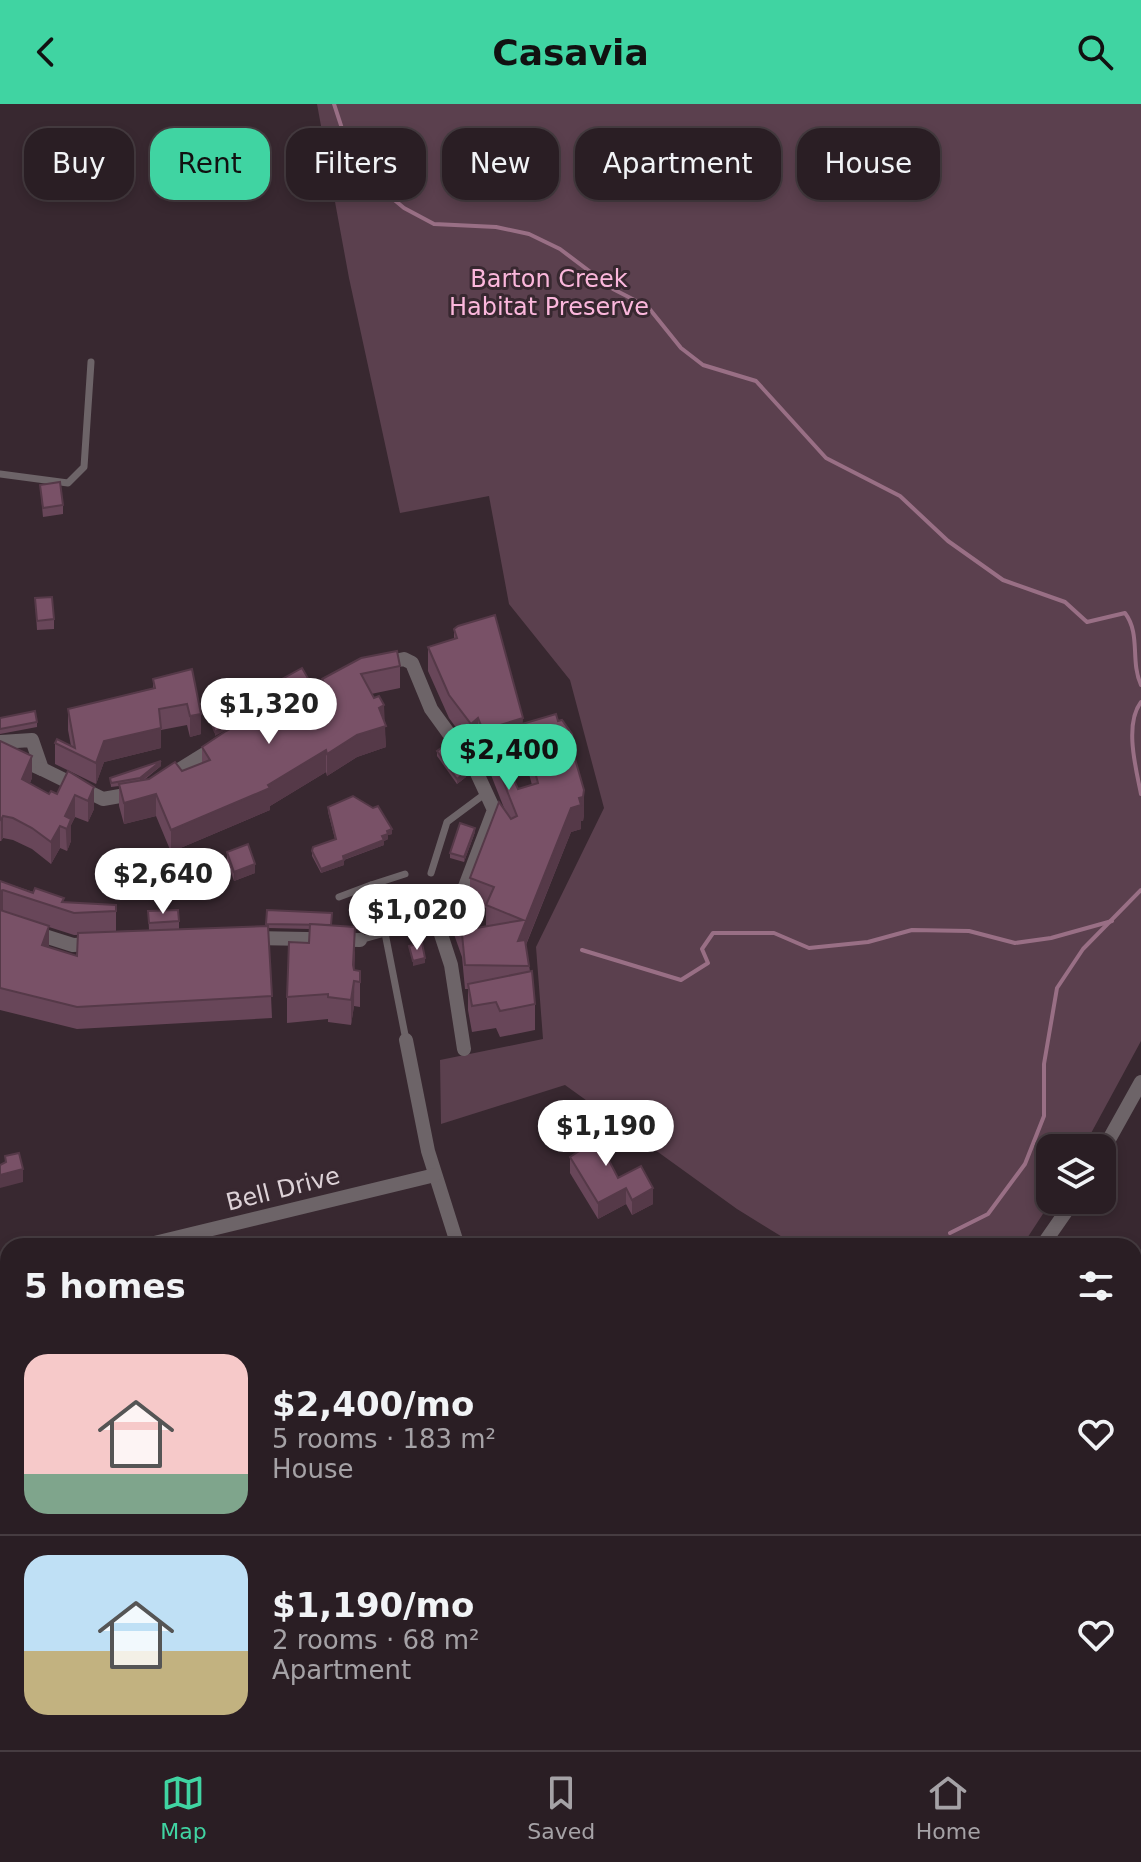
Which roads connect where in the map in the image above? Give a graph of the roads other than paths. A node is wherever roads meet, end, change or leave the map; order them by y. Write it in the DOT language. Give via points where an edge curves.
graph roads {
  1 [pos="91,362"];
  2 [pos="0,474"];
  3 [pos="279,712"];
  4 [pos="228,740"];
  5 [pos="0,742"];
  6 [pos="0,750"];
  7 [pos="42,769"];
  8 [pos="488,792"];
  9 [pos="431,873"];
  10 [pos="405,874"];
  11 [pos="371,885"];
  12 [pos="339,897"];
  13 [pos="428,918"];
  14 [pos="0,922"];
  15 [pos="385,933"];
  16 [pos="236,939"];
  17 [pos="360,940"];
  18 [pos="117,943"];
  19 [pos="406,1040"];
  20 [pos="464,1049"];
  21 [pos="1141,1082"];
  22 [pos="1112,1134"];
  23 [pos="435,1175"];
  24 [pos="1064,1214"];
  25 [pos="175,1238"];
  26 [pos="455,1238"];
  27 [pos="1048,1238"];
  1 -- 2 [label="lane" via="84,467 68,483"];
  3 -- 8 [label="street" via="357,670 404,659 412,663 431,709"];
  4 -- 7 [label="street" via="153,788 109,801"];
  5 -- 7 [label="street" via="32,740"];
  6 -- 7 [label="street"];
  8 -- 9 [label="lane" via="447,822"];
  8 -- 13 [label="street" via="494,810 461,897"];
  10 -- 11 [label="lane"];
  11 -- 12 [label="lane"];
  11 -- 15 [label="lane"];
  13 -- 15 [label="lane"];
  13 -- 20 [label="street" via="451,965"];
  14 -- 18 [label="street" via="73,945"];
  15 -- 17 [label="lane"];
  15 -- 19 [label="lane"];
  16 -- 17 [label="street"];
  19 -- 23 [label="street"];
  21 -- 22 [label="street"];
  23 -- 25 [label="street, Bell Drive"];
  23 -- 26 [label="street"];
  24 -- 27 [label="street"];
}
